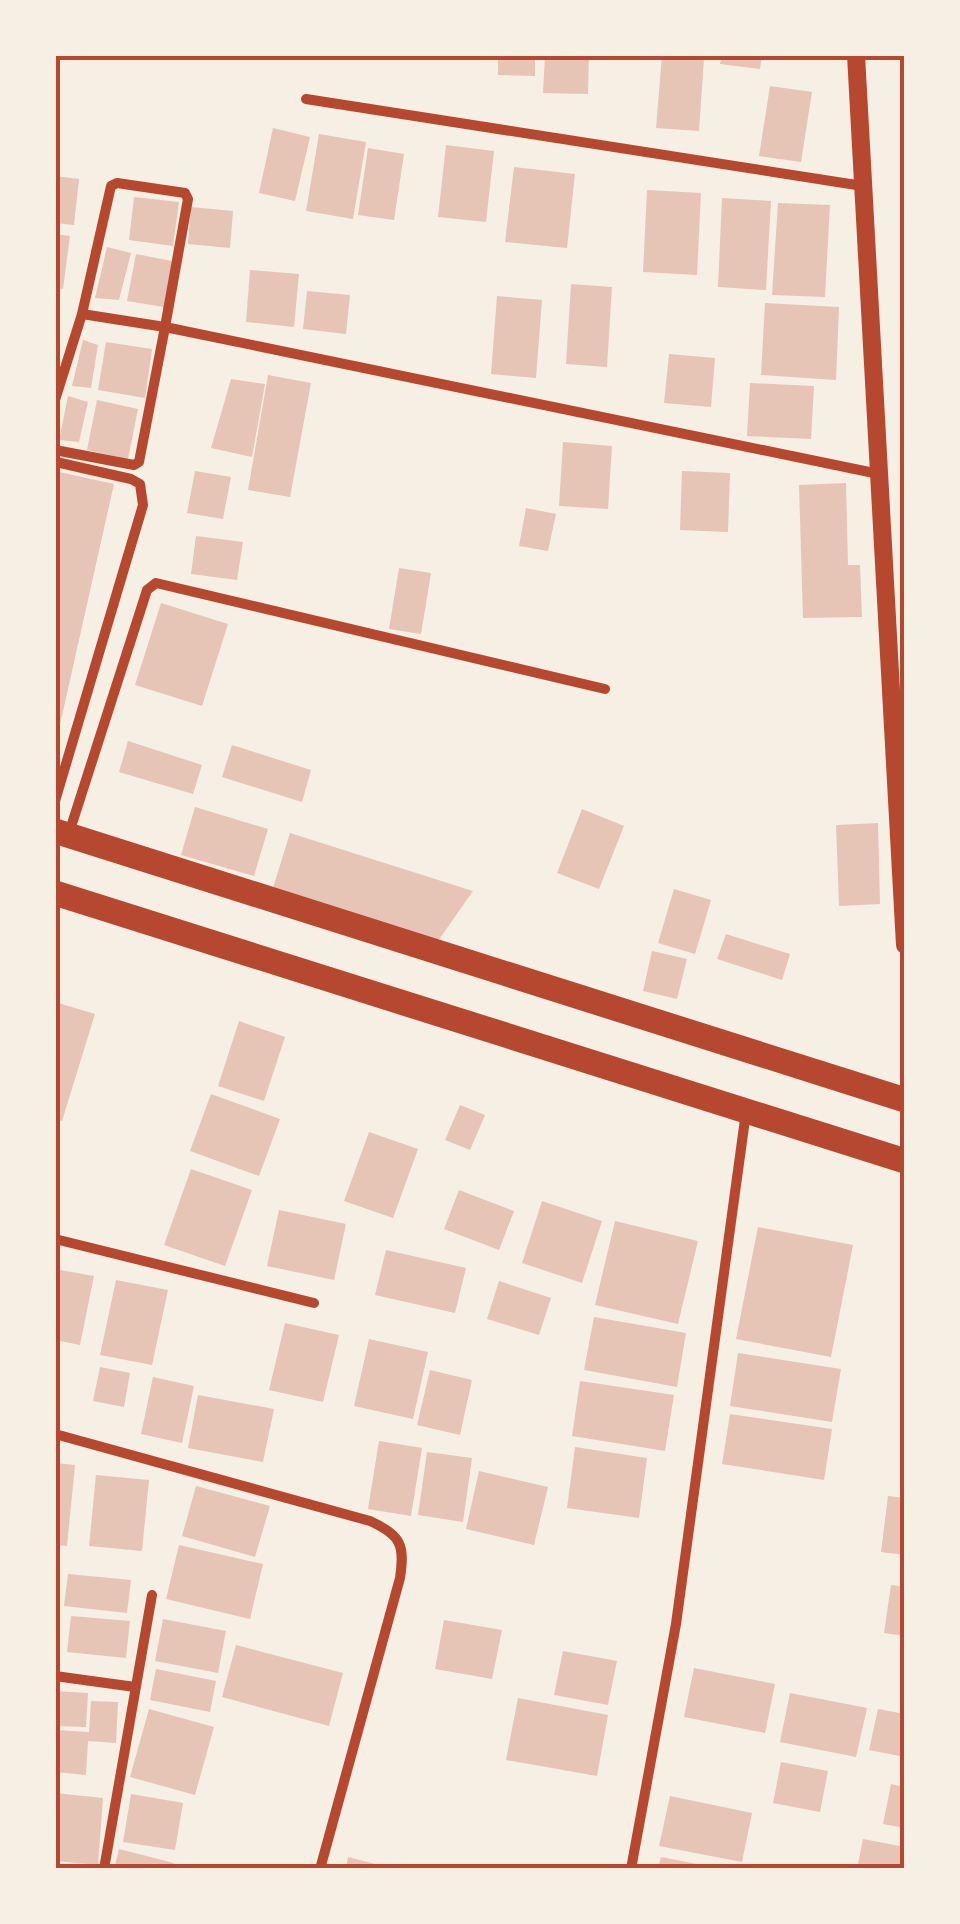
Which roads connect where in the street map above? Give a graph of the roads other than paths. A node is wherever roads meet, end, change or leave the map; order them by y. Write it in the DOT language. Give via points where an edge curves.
graph roads {
  1 [pos="856,55"];
  2 [pos="306,99"];
  3 [pos="863,186"];
  4 [pos="82,314"];
  5 [pos="165,327"];
  6 [pos="55,400"];
  7 [pos="56,456"];
  8 [pos="879,474"];
  9 [pos="605,689"];
  10 [pos="55,801"];
  11 [pos="62,833"];
  12 [pos="55,893"];
  13 [pos="905,945"];
  14 [pos="905,1100"];
  15 [pos="746,1110"];
  16 [pos="905,1160"];
  17 [pos="55,1239"];
  18 [pos="314,1304"];
  19 [pos="55,1434"];
  20 [pos="152,1595"];
  21 [pos="55,1676"];
  22 [pos="135,1687"];
  23 [pos="104,1869"];
  24 [pos="320,1869"];
  25 [pos="630,1869"];
  1 -- 3 [label="street"];
  2 -- 3 [label="street"];
  3 -- 8 [label="street"];
  4 -- 5 [label="street"];
  4 -- 5 [label="street" via="111,186 185,193"];
  4 -- 6 [label="street"];
  5 -- 7 [label="street" via="139,462"];
  5 -- 8 [label="street"];
  7 -- 10 [label="street" via="140,484 143,505"];
  8 -- 13 [label="street"];
  9 -- 11 [label="street" via="156,583 147,590"];
  11 -- 14 [label="main road"];
  12 -- 15 [label="main road"];
  15 -- 16 [label="main road"];
  15 -- 25 [label="street" via="676,1624"];
  17 -- 18 [label="street"];
  19 -- 24 [label="street" via="370,1521 398,1539 400,1578"];
  20 -- 22 [label="street"];
  21 -- 22 [label="street"];
  22 -- 23 [label="street"];
}
